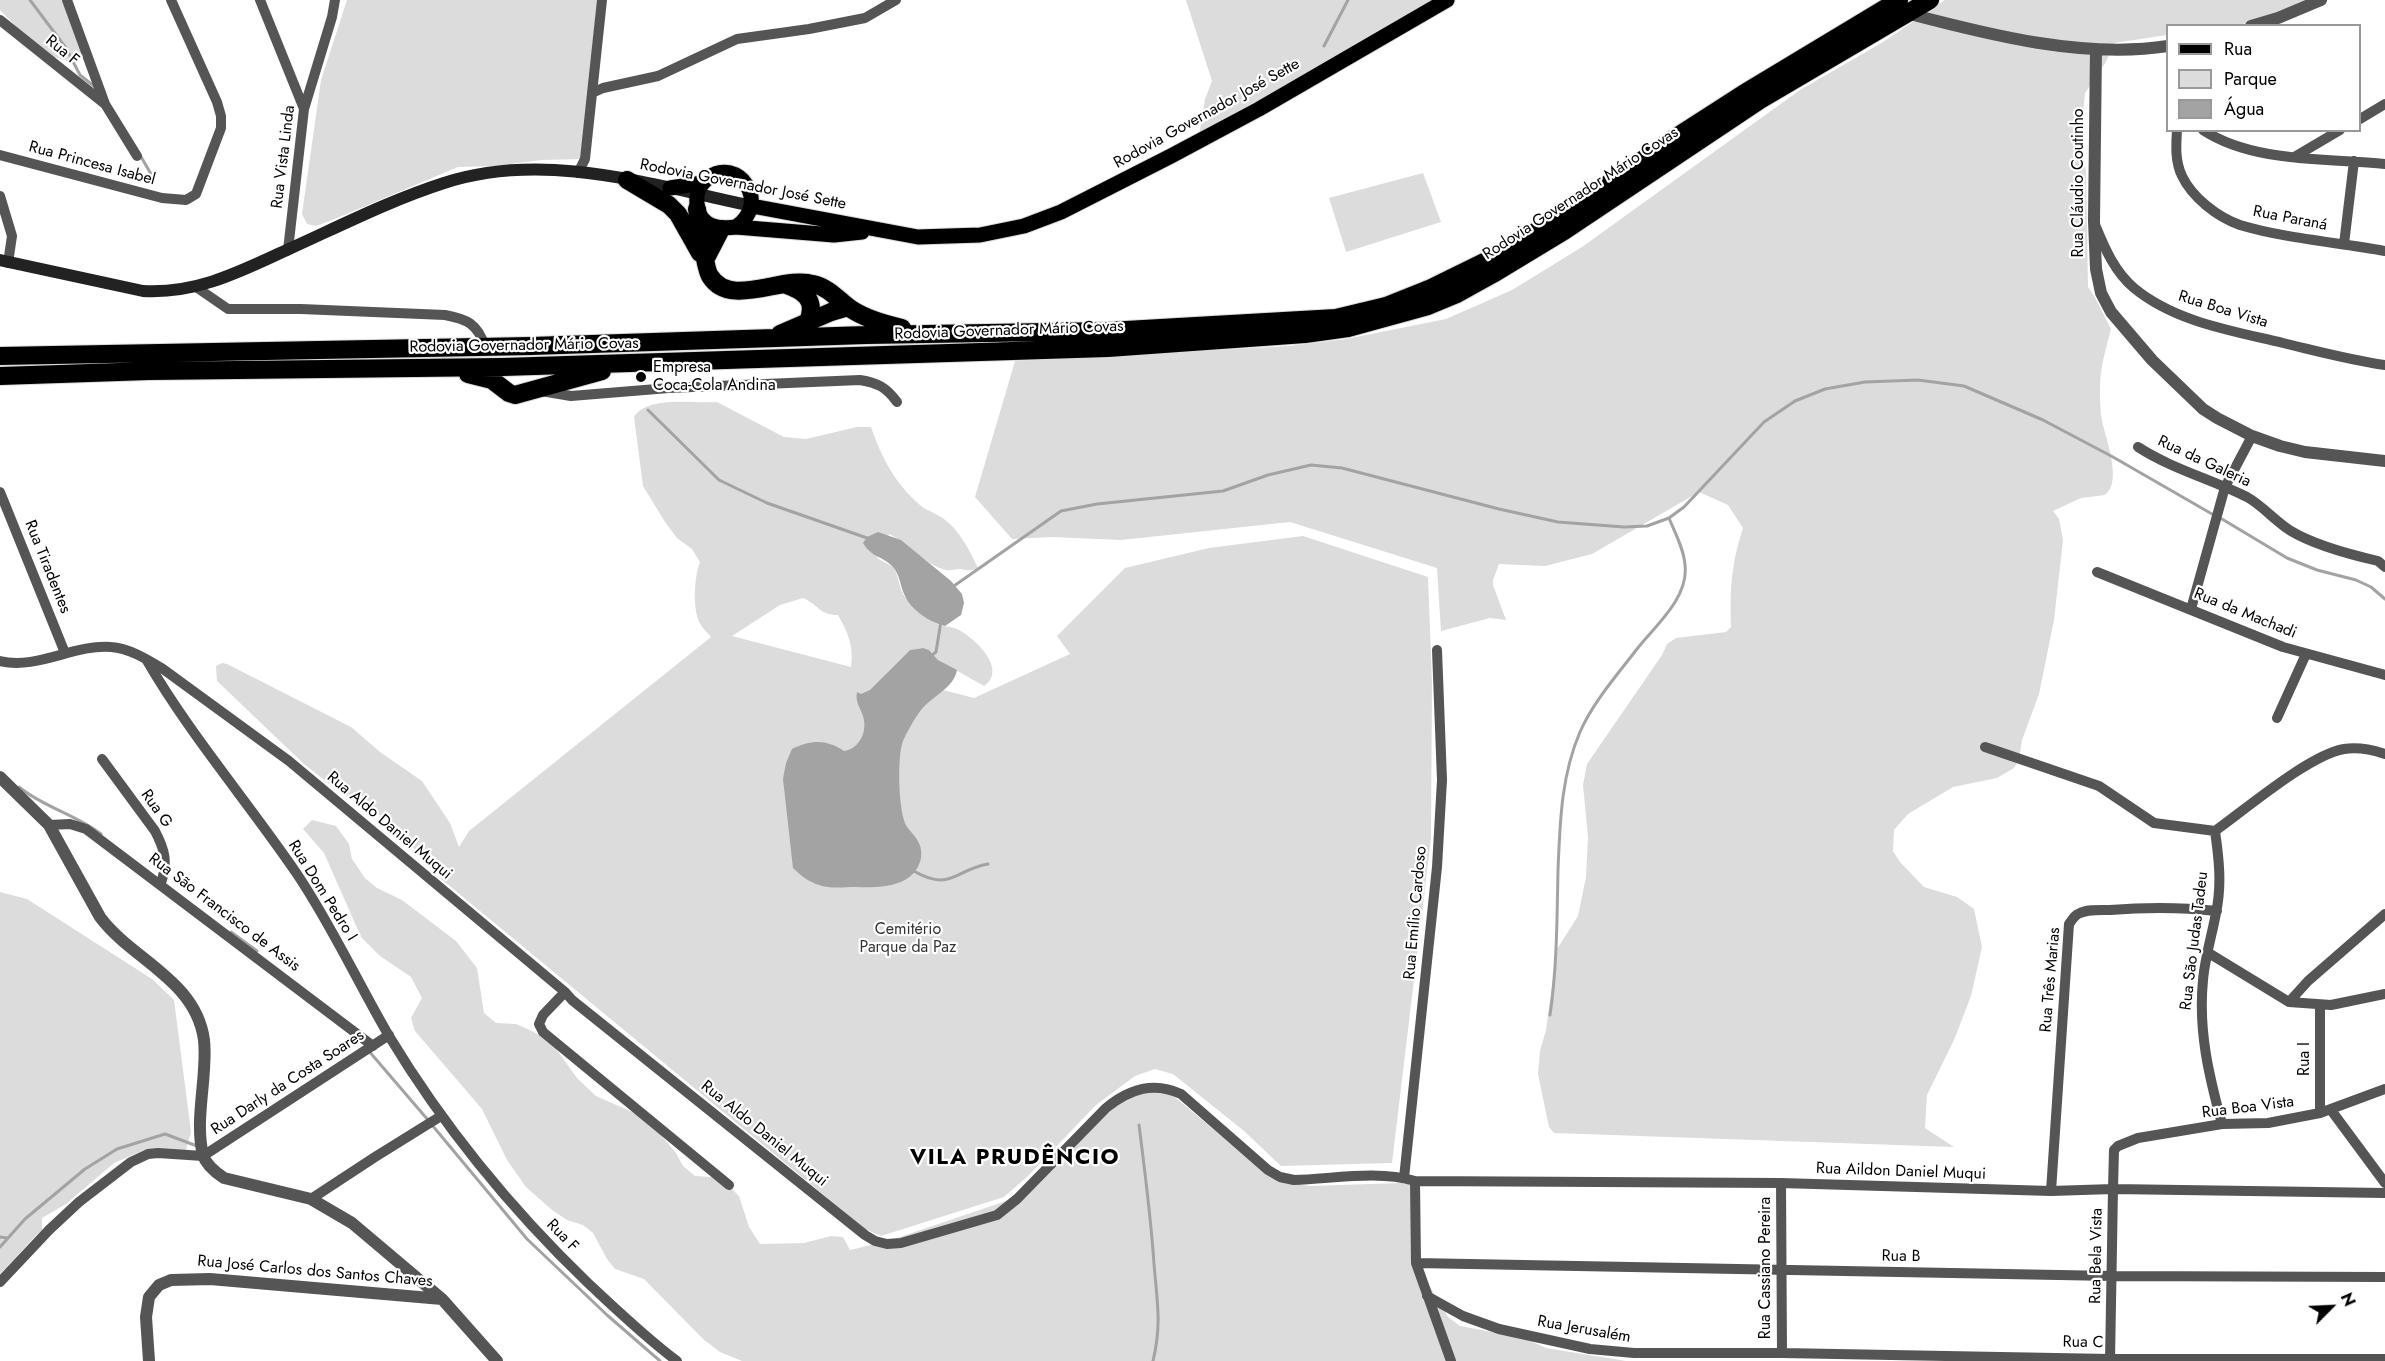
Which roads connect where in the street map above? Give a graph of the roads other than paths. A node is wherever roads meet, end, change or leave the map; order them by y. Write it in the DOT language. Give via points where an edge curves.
graph roads {
  1 [pos="67,0"];
  2 [pos="171,0"];
  3 [pos="260,0"];
  4 [pos="335,0"];
  5 [pos="602,0"];
  6 [pos="896,0"];
  7 [pos="1447,0"];
  8 [pos="1930,0"];
  9 [pos="2321,0"];
  10 [pos="1905,7"];
  11 [pos="0,20"];
  12 [pos="2258,24"];
  13 [pos="2096,49"];
  14 [pos="2166,49"];
  15 [pos="592,93"];
  16 [pos="105,104"];
  17 [pos="2385,104"];
  18 [pos="304,109"];
  19 [pos="2361,118"];
  20 [pos="2177,132"];
  21 [pos="2206,132"];
  22 [pos="2337,132"];
  23 [pos="0,155"];
  24 [pos="137,156"];
  25 [pos="2296,156"];
  26 [pos="2354,160"];
  27 [pos="2385,164"];
  28 [pos="578,173"];
  29 [pos="627,180"];
  30 [pos="670,188"];
  31 [pos="750,190"];
  32 [pos="0,196"];
  33 [pos="699,196"];
  34 [pos="752,206"];
  35 [pos="806,217"];
  36 [pos="2094,221"];
  37 [pos="729,228"];
  38 [pos="876,230"];
  39 [pos="2344,244"];
  40 [pos="288,250"];
  41 [pos="2385,251"];
  42 [pos="4,262"];
  43 [pos="707,262"];
  44 [pos="783,283"];
  45 [pos="196,287"];
  46 [pos="854,310"];
  47 [pos="808,322"];
  48 [pos="930,334"];
  49 [pos="866,335"];
  50 [pos="770,338"];
  51 [pos="531,346"];
  52 [pos="485,347"];
  53 [pos="0,356"];
  54 [pos="727,360"];
  55 [pos="642,363"];
  56 [pos="2385,365"];
  57 [pos="503,367"];
  58 [pos="418,369"];
  59 [pos="0,376"];
  60 [pos="502,387"];
  61 [pos="568,388"];
  62 [pos="897,402"];
  63 [pos="2252,436"];
  64 [pos="2138,447"];
  65 [pos="2385,461"];
  66 [pos="2226,487"];
  67 [pos="0,492"];
  68 [pos="2385,567"];
  69 [pos="2097,572"];
  70 [pos="2191,609"];
  71 [pos="1437,650"];
  72 [pos="65,653"];
  73 [pos="2306,654"];
  74 [pos="146,659"];
  75 [pos="0,662"];
  76 [pos="2385,675"];
  77 [pos="2277,718"];
  78 [pos="1985,747"];
  79 [pos="2385,754"];
  80 [pos="102,759"];
  81 [pos="0,777"];
  82 [pos="49,825"];
  83 [pos="2215,831"];
  84 [pos="161,883"];
  85 [pos="2217,911"];
  86 [pos="2385,914"];
  87 [pos="2207,952"];
  88 [pos="565,992"];
  89 [pos="2385,994"];
  90 [pos="2289,1002"];
  91 [pos="2320,1005"];
  92 [pos="389,1035"];
  93 [pos="373,1046"];
  94 [pos="2385,1089"];
  95 [pos="2331,1110"];
  96 [pos="2320,1113"];
  97 [pos="441,1116"];
  98 [pos="2222,1124"];
  99 [pos="2114,1150"];
  100 [pos="203,1156"];
  101 [pos="1404,1178"];
  102 [pos="1415,1181"];
  103 [pos="1781,1183"];
  104 [pos="2385,1183"];
  105 [pos="729,1185"];
  106 [pos="2112,1189"];
  107 [pos="2051,1191"];
  108 [pos="2385,1193"];
  109 [pos="311,1199"];
  110 [pos="1416,1263"];
  111 [pos="1782,1270"];
  112 [pos="2112,1276"];
  113 [pos="2385,1277"];
  114 [pos="0,1282"];
  115 [pos="1427,1296"];
  116 [pos="442,1299"];
  117 [pos="1782,1353"];
  118 [pos="1960,1359"];
  119 [pos="2385,1359"];
  120 [pos="2110,1360"];
  121 [pos="149,1361"];
  122 [pos="497,1361"];
  123 [pos="677,1361"];
  124 [pos="1451,1361"];
  1 -- 16 [label="street"];
  2 -- 23 [label="street, Rua Princesa Isabel" via="221,116 219,138 191,198 178,201"];
  3 -- 18 [label="street"];
  4 -- 18 [label="street, Rua Vista Linda"];
  5 -- 15 [label="street"];
  6 -- 15 [label="street" via="865,18 737,39 658,76"];
  7 -- 38 [label="main road, Rodovia Governador José Sette" via="1244,117 1043,220 1002,231 949,237"];
  8 -- 10 [label="highway, Rodovia Governador Mário Covas"];
  9 -- 12 [label="street"];
  10 -- 13 [label="street" via="1995,36"];
  10 -- 48 [label="highway, Rodovia Governador Mário Covas" via="1733,100 1526,238 1431,288 1386,306 1336,318 1108,331"];
  10 -- 54 [label="highway, Rodovia Governador Mário Covas" via="1564,231 1457,294 1395,316 1305,334 1108,348"];
  11 -- 16 [label="street, Rua F"];
  13 -- 14 [label="street"];
  13 -- 36 [label="street, Rua Cláudio Coutinho"];
  15 -- 28 [label="street" via="585,159"];
  16 -- 24 [label="street"];
  17 -- 19 [label="street"];
  18 -- 40 [label="street, Rua Vista Linda"];
  20 -- 39 [label="street, Rua Paraná" via="2176,156 2181,175 2193,194 2210,208 2238,224"];
  21 -- 25 [label="street" via="2238,148"];
  22 -- 25 [label="street"];
  25 -- 26 [label="street"];
  26 -- 27 [label="street"];
  26 -- 39 [label="street"];
  28 -- 29 [label="main road, Rodovia Governador José Sette"];
  28 -- 40 [label="main road, Rodovia Governador José Sette" via="526,170 444,183"];
  29 -- 30 [label="main road, Rodovia Governador José Sette"];
  29 -- 43 [label="highway" via="669,204"];
  30 -- 33 [label="main road"];
  31 -- 33 [label="main road" via="744,181 723,173 712,175"];
  31 -- 34 [label="main road"];
  31 -- 35 [label="main road"];
  32 -- 42 [label="street" via="12,236"];
  33 -- 34 [label="main road, Rodovia Governador José Sette"];
  33 -- 37 [label="main road" via="702,219 710,226"];
  33 -- 43 [label="highway"];
  34 -- 35 [label="main road, Rodovia Governador José Sette"];
  34 -- 37 [label="main road" via="749,215"];
  35 -- 38 [label="main road, Rodovia Governador José Sette"];
  36 -- 56 [label="street, Rua Boa Vista" via="2117,270 2132,287 2167,309 2220,328"];
  36 -- 63 [label="street, Rua Cláudio Coutinho" via="2096,269 2101,293 2111,312 2152,360 2203,409"];
  37 -- 38 [label="main road" via="840,235"];
  37 -- 43 [label="highway"];
  39 -- 41 [label="street, Rua Paraná"];
  40 -- 45 [label="main road, Rodovia Governador José Sette" via="237,274"];
  42 -- 45 [label="main road, Rodovia Governador José Sette" via="143,291"];
  43 -- 44 [label="highway" via="710,277 729,290 747,291"];
  44 -- 46 [label="highway" via="815,284 836,294"];
  44 -- 47 [label="highway" via="807,296 811,307"];
  45 -- 52 [label="street" via="228,309 445,315 472,322"];
  46 -- 47 [label="highway"];
  46 -- 48 [label="highway" via="880,323"];
  46 -- 49 [label="highway"];
  47 -- 50 [label="highway"];
  48 -- 49 [label="highway, Rodovia Governador Mário Covas"];
  49 -- 50 [label="highway, Rodovia Governador Mário Covas"];
  49 -- 54 [label="highway" via="856,348 741,353"];
  50 -- 51 [label="highway, Rodovia Governador Mário Covas"];
  51 -- 52 [label="highway, Rodovia Governador Mário Covas"];
  51 -- 57 [label="highway"];
  52 -- 53 [label="highway, Rodovia Governador Mário Covas"];
  54 -- 55 [label="highway, Rodovia Governador Mário Covas"];
  55 -- 57 [label="highway, Rodovia Governador Mário Covas"];
  55 -- 61 [label="highway"];
  57 -- 58 [label="highway, Rodovia Governador Mário Covas"];
  57 -- 60 [label="highway" via="499,375"];
  58 -- 59 [label="highway, Rodovia Governador Mário Covas"];
  58 -- 60 [label="highway" via="471,374"];
  60 -- 61 [label="highway" via="515,395"];
  61 -- 62 [label="street" via="860,380 887,388"];
  63 -- 65 [label="street, Rua Cláudio Coutinho" via="2305,452"];
  63 -- 66 [label="street"];
  64 -- 66 [label="street, Rua da Galeria" via="2154,458"];
  66 -- 68 [label="street, Rua da Galeria" via="2306,538 2378,561"];
  66 -- 70 [label="street"];
  67 -- 72 [label="street, Rua Tiradentes"];
  69 -- 70 [label="street, Rua da Machadi"];
  70 -- 73 [label="street, Rua da Machadi"];
  71 -- 101 [label="street, Rua Emílio Cardoso" via="1442,780 1437,867"];
  72 -- 74 [label="street, Rua Aldo Daniel Muqui" via="113,647"];
  72 -- 75 [label="street, Rua Aldo Daniel Muqui" via="15,663"];
  73 -- 76 [label="street, Rua da Machadi"];
  73 -- 77 [label="street"];
  74 -- 88 [label="street, Rua Aldo Daniel Muqui" via="290,762"];
  74 -- 92 [label="street, Rua Dom Pedro I" via="232,788 297,874"];
  78 -- 83 [label="street" via="2099,786 2154,823"];
  79 -- 83 [label="street" via="2357,748 2328,753"];
  80 -- 84 [label="street, Rua G" via="162,843 166,867"];
  81 -- 82 [label="street"];
  82 -- 84 [label="street, Rua São Francisco de Assis" via="86,828"];
  82 -- 100 [label="street" via="109,930 182,992 196,1014 204,1041"];
  83 -- 85 [label="street, Rua São Judas Tadeu" via="2220,875"];
  84 -- 93 [label="street, Rua São Francisco de Assis"];
  85 -- 87 [label="street, Rua São Judas Tadeu"];
  85 -- 107 [label="street, Rua Três Marias" via="2178,906 2089,911 2072,918"];
  86 -- 90 [label="street"];
  87 -- 90 [label="street"];
  87 -- 98 [label="street, Rua São Judas Tadeu" via="2201,1028"];
  88 -- 101 [label="street, Rua Aldo Daniel Muqui" via="865,1235 887,1244 997,1215 1118,1098 1149,1086 1181,1094 1280,1178"];
  88 -- 105 [label="street" via="543,1015 539,1024 543,1032"];
  89 -- 91 [label="street"];
  90 -- 91 [label="street"];
  91 -- 96 [label="street, Rua I"];
  92 -- 93 [label="street, Rua Darly da Costa Soares"];
  92 -- 97 [label="street, Rua Dom Pedro I"];
  93 -- 100 [label="street, Rua Darly da Costa Soares"];
  94 -- 95 [label="street, Rua Boa Vista"];
  95 -- 96 [label="street, Rua Boa Vista"];
  95 -- 104 [label="street"];
  96 -- 98 [label="street, Rua Boa Vista" via="2268,1123"];
  97 -- 109 [label="street"];
  97 -- 123 [label="street, Rua F" via="552,1248"];
  98 -- 99 [label="street, Rua Boa Vista" via="2138,1137"];
  99 -- 106 [label="street, Rua Bela Vista"];
  100 -- 109 [label="street" via="213,1171 224,1178"];
  100 -- 114 [label="street" via="148,1154 131,1162 79,1202"];
  101 -- 102 [label="street, Rua Aldo Daniel Muqui"];
  102 -- 103 [label="street, Rua Aildon Daniel Muqui"];
  102 -- 110 [label="street"];
  103 -- 107 [label="street, Rua Aildon Daniel Muqui"];
  103 -- 111 [label="street, Rua Cassiano Pereira"];
  106 -- 107 [label="street, Rua Aildon Daniel Muqui"];
  106 -- 108 [label="street, Rua Aildon Daniel Muqui"];
  106 -- 112 [label="street, Rua Bela Vista"];
  109 -- 116 [label="street" via="352,1223"];
  110 -- 111 [label="street, Rua B"];
  110 -- 115 [label="street"];
  111 -- 112 [label="street, Rua B"];
  111 -- 117 [label="street, Rua Cassiano Pereira"];
  112 -- 113 [label="street, Rua B"];
  112 -- 120 [label="street, Rua Bela Vista"];
  115 -- 117 [label="street, Rua Jerusalém" via="1462,1317 1590,1349 1635,1353"];
  115 -- 124 [label="street"];
  116 -- 121 [label="street, Rua José Carlos dos Santos Chaves" via="210,1279 171,1280 159,1285 149,1297"];
  116 -- 122 [label="street"];
  117 -- 118 [label="street, Rua C"];
  118 -- 120 [label="street, Rua C"];
  119 -- 120 [label="street, Rua C"];
}
